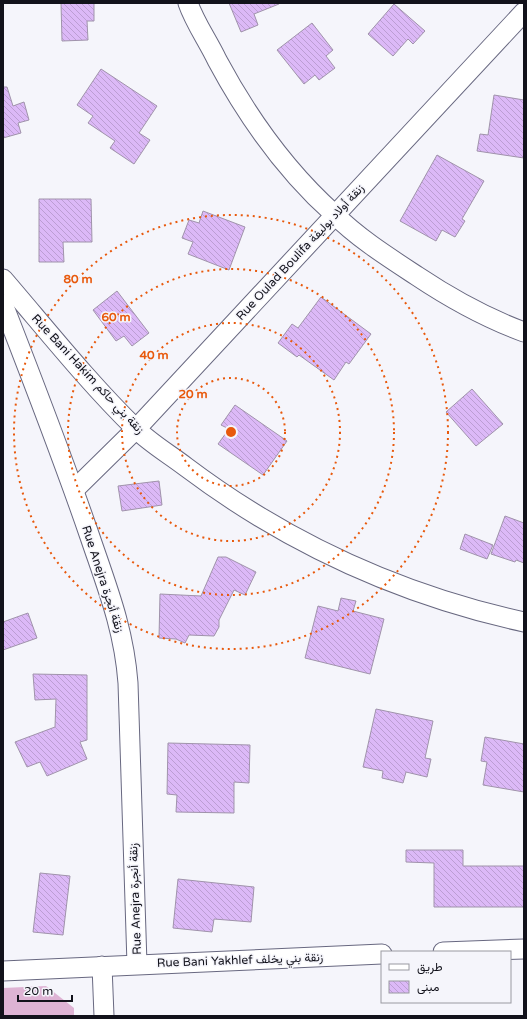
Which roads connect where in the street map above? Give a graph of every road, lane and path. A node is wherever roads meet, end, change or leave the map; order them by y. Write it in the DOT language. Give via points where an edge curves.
graph roads {
  1 [pos="188,3"];
  2 [pos="524,12"];
  3 [pos="334,215"];
  4 [pos="3,280"];
  5 [pos="3,304"];
  6 [pos="524,332"];
  7 [pos="136,429"];
  8 [pos="74,490"];
  9 [pos="524,622"];
  10 [pos="524,949"];
  11 [pos="469,951"];
  12 [pos="381,954"];
  13 [pos="137,964"];
  14 [pos="102,966"];
  15 [pos="3,971"];
  16 [pos="104,1016"];
  1 -- 3 [label="street" via="230,83 266,138"];
  2 -- 3 [label="street, Rue Oulad Boulifa زنقة أولاد بوليفة"];
  3 -- 6 [label="street" via="400,265 449,297"];
  3 -- 7 [label="street, Rue Oulad Boulifa زنقة أولاد بوليفة"];
  4 -- 7 [label="street, Rue Bani Hakim زنقة بني حاكم"];
  5 -- 8 [label="street, Rue Anejra زنقة أنجرة"];
  7 -- 8 [label="street, Rue Oulad Boulifa زنقة أولاد بوليفة"];
  7 -- 9 [label="street, Rue Bani Hakim زنقة بني حاكم" via="226,496 265,521 325,553 376,577 441,601"];
  8 -- 13 [label="street, Rue Anejra زنقة أنجرة" via="120,624 126,655"];
  10 -- 11 [label="street"];
  12 -- 13 [label="street, Rue Bani Yakhlef زنقة بني يخلف"];
  13 -- 14 [label="street, Rue Bani Yakhlef زنقة بني يخلف"];
  14 -- 15 [label="street, Rue Bani Yakhlef زنقة بني يخلف"];
  14 -- 16 [label="street"];
}
